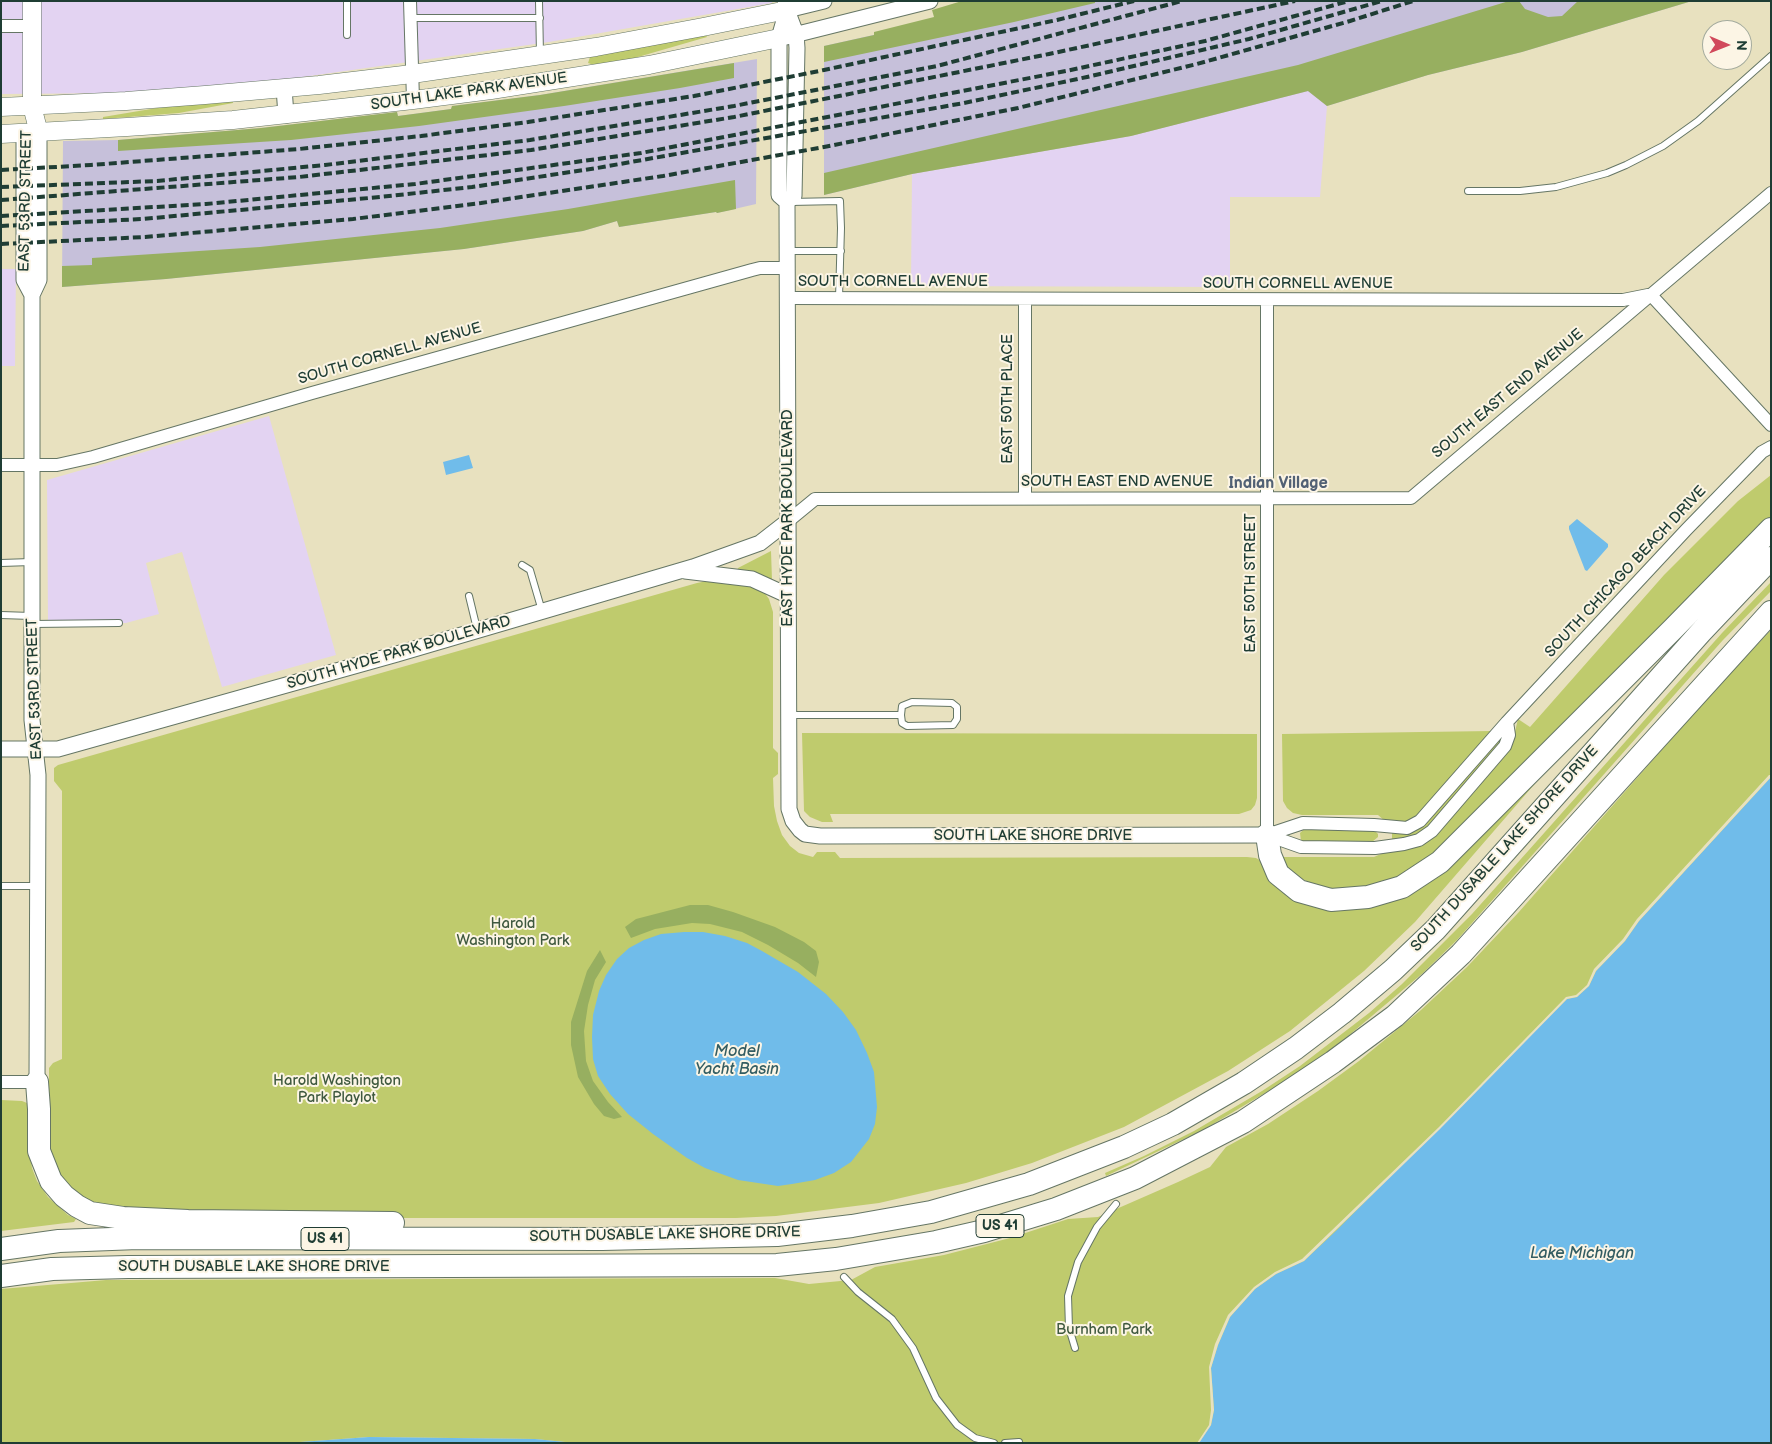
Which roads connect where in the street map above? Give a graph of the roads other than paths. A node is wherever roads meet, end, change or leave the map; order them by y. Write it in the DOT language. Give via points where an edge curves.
graph roads {
  1 [pos="32,1"];
  2 [pos="347,1"];
  3 [pos="410,1"];
  4 [pos="540,1"];
  5 [pos="824,1"];
  6 [pos="930,1"];
  7 [pos="787,6"];
  8 [pos="410,18"];
  9 [pos="540,18"];
  10 [pos="1,26"];
  11 [pos="32,26"];
  12 [pos="347,35"];
  13 [pos="788,36"];
  14 [pos="540,55"];
  15 [pos="1771,56"];
  16 [pos="412,74"];
  17 [pos="284,88"];
  18 [pos="413,100"];
  19 [pos="32,106"];
  20 [pos="1,107"];
  21 [pos="286,114"];
  22 [pos="32,133"];
  23 [pos="1,134"];
  24 [pos="1468,191"];
  25 [pos="1771,194"];
  26 [pos="787,202"];
  27 [pos="787,251"];
  28 [pos="841,251"];
  29 [pos="787,268"];
  30 [pos="1651,295"];
  31 [pos="788,298"];
  32 [pos="839,298"];
  33 [pos="1025,299"];
  34 [pos="1267,300"];
  35 [pos="1771,425"];
  36 [pos="1771,447"];
  37 [pos="1,465"];
  38 [pos="32,465"];
  39 [pos="1025,498"];
  40 [pos="1268,498"];
  41 [pos="787,522"];
  42 [pos="1771,529"];
  43 [pos="1771,558"];
  44 [pos="32,562"];
  45 [pos="1,563"];
  46 [pos="522,565"];
  47 [pos="680,571"];
  48 [pos="787,595"];
  49 [pos="469,596"];
  50 [pos="542,612"];
  51 [pos="1771,612"];
  52 [pos="1,615"];
  53 [pos="33,620"];
  54 [pos="119,623"];
  55 [pos="478,630"];
  56 [pos="789,715"];
  57 [pos="901,715"];
  58 [pos="1506,722"];
  59 [pos="1,749"];
  60 [pos="34,749"];
  61 [pos="1382,826"];
  62 [pos="800,830"];
  63 [pos="1267,836"];
  64 [pos="1380,846"];
  65 [pos="1,886"];
  66 [pos="38,886"];
  67 [pos="1,1082"];
  68 [pos="37,1082"];
  69 [pos="1116,1204"];
  70 [pos="649,1238"];
  71 [pos="1,1249"];
  72 [pos="1,1276"];
  73 [pos="844,1277"];
  74 [pos="1076,1348"];
  75 [pos="1019,1442"];
  76 [pos="994,1443"];
  77 [pos="1005,1443"];
  1 -- 11 [label="main road, EAST 53RD STREET"];
  2 -- 12 [label="lane"];
  3 -- 8 [label="street"];
  4 -- 9 [label="lane"];
  5 -- 7 [label="street, SOUTH LAKE PARK AVENUE"];
  6 -- 13 [label="street, SOUTH LAKE PARK AVENUE"];
  7 -- 13 [label="street, EAST HYDE PARK BOULEVARD"];
  7 -- 14 [label="main road, SOUTH LAKE PARK AVENUE" via="596,47"];
  8 -- 9 [label="lane"];
  8 -- 16 [label="street"];
  9 -- 14 [label="lane"];
  10 -- 11 [label="street"];
  11 -- 19 [label="main road, EAST 53RD STREET"];
  13 -- 18 [label="main road, SOUTH LAKE PARK AVENUE" via="604,73"];
  13 -- 26 [label="street, EAST HYDE PARK BOULEVARD" via="779,195"];
  14 -- 16 [label="main road, SOUTH LAKE PARK AVENUE"];
  15 -- 24 [label="lane" via="1684,131 1626,165 1556,187"];
  16 -- 17 [label="main road, SOUTH LAKE PARK AVENUE"];
  16 -- 18 [label="street"];
  17 -- 19 [label="main road, SOUTH LAKE PARK AVENUE"];
  17 -- 21 [label="street"];
  18 -- 21 [label="main road, SOUTH LAKE PARK AVENUE"];
  19 -- 20 [label="main road, SOUTH LAKE PARK AVENUE"];
  19 -- 22 [label="main road, EAST 53RD STREET"];
  21 -- 22 [label="main road, SOUTH LAKE PARK AVENUE"];
  22 -- 23 [label="main road, SOUTH LAKE PARK AVENUE"];
  22 -- 38 [label="street, EAST 53RD STREET" via="24,280 32,294"];
  25 -- 30 [label="street"];
  26 -- 27 [label="street, EAST HYDE PARK BOULEVARD"];
  26 -- 28 [label="lane" via="840,201"];
  27 -- 28 [label="lane"];
  27 -- 29 [label="street, EAST HYDE PARK BOULEVARD"];
  28 -- 32 [label="lane"];
  29 -- 31 [label="street, EAST HYDE PARK BOULEVARD"];
  29 -- 38 [label="street, SOUTH CORNELL AVENUE" via="760,268 93,457 57,466"];
  30 -- 34 [label="street, SOUTH CORNELL AVENUE" via="1622,300"];
  30 -- 35 [label="street"];
  30 -- 40 [label="street, SOUTH EAST END AVENUE" via="1411,498"];
  31 -- 32 [label="street, SOUTH CORNELL AVENUE"];
  31 -- 41 [label="street, EAST HYDE PARK BOULEVARD"];
  32 -- 33 [label="street, SOUTH CORNELL AVENUE"];
  33 -- 34 [label="street, SOUTH CORNELL AVENUE"];
  33 -- 39 [label="street, EAST 50TH PLACE"];
  34 -- 40 [label="street, EAST 50TH STREET"];
  36 -- 58 [label="street, SOUTH CHICAGO BEACH DRIVE" via="1762,452 1686,530"];
  37 -- 38 [label="street, SOUTH CORNELL AVENUE"];
  38 -- 44 [label="street, EAST 53RD STREET"];
  39 -- 40 [label="street, SOUTH EAST END AVENUE"];
  39 -- 41 [label="street, SOUTH EAST END AVENUE" via="815,499"];
  40 -- 63 [label="street, EAST 50TH STREET"];
  41 -- 47 [label="street, SOUTH HYDE PARK BOULEVARD" via="760,543"];
  41 -- 48 [label="street, EAST HYDE PARK BOULEVARD"];
  42 -- 63 [label="highway" via="1440,862 1402,887 1368,897 1331,900 1299,891 1278,874"];
  43 -- 70 [label="highway, SOUTH DUSABLE LAKE SHORE DRIVE / US 41" via="1436,929 1342,1013 1244,1082 1173,1124 1124,1147 1029,1184 931,1212 777,1235"];
  44 -- 45 [label="lane"];
  44 -- 53 [label="street, EAST 53RD STREET"];
  46 -- 50 [label="lane" via="530,570"];
  47 -- 48 [label="street" via="752,579"];
  47 -- 50 [label="street, SOUTH HYDE PARK BOULEVARD"];
  48 -- 56 [label="street, EAST HYDE PARK BOULEVARD"];
  49 -- 55 [label="lane"];
  50 -- 55 [label="street, SOUTH HYDE PARK BOULEVARD"];
  51 -- 72 [label="highway, SOUTH DUSABLE LAKE SHORE DRIVE / US 41" via="1461,954 1395,1016 1244,1122 1135,1178 1056,1209 936,1242 844,1258 777,1265 128,1266 52,1269"];
  52 -- 53 [label="lane"];
  53 -- 54 [label="lane"];
  53 -- 60 [label="street, EAST 53RD STREET"];
  55 -- 60 [label="street, SOUTH HYDE PARK BOULEVARD" via="58,749"];
  56 -- 57 [label="lane"];
  56 -- 62 [label="street, EAST HYDE PARK BOULEVARD" via="789,809"];
  57 -- 57 [label="lane" via="902,723 907,726 953,725 957,719 957,707 952,703 912,702 902,706"];
  58 -- 61 [label="street, SOUTH CHICAGO BEACH DRIVE" via="1420,821 1407,828"];
  58 -- 64 [label="street" via="1509,735 1505,746 1432,831 1419,840"];
  59 -- 60 [label="street, SOUTH HYDE PARK BOULEVARD"];
  60 -- 66 [label="street, EAST 53RD STREET" via="38,775"];
  61 -- 63 [label="street, SOUTH CHICAGO BEACH DRIVE" via="1303,823"];
  61 -- 64 [label="street" via="1386,836"];
  62 -- 63 [label="street, SOUTH LAKE SHORE DRIVE" via="805,834 827,836"];
  63 -- 64 [label="street" via="1301,847"];
  65 -- 66 [label="lane"];
  66 -- 68 [label="street, EAST 53RD STREET"];
  67 -- 68 [label="street"];
  68 -- 70 [label="highway" via="39,1151 51,1181 77,1206 97,1214 188,1221 599,1225"];
  69 -- 74 [label="lane" via="1097,1227 1078,1262 1068,1296 1069,1328"];
  70 -- 71 [label="highway, SOUTH DUSABLE LAKE SHORE DRIVE / US 41" via="138,1238"];
  73 -- 76 [label="lane" via="892,1319 913,1348 936,1398 957,1425 975,1438"];
  75 -- 77 [label="lane"];
}
